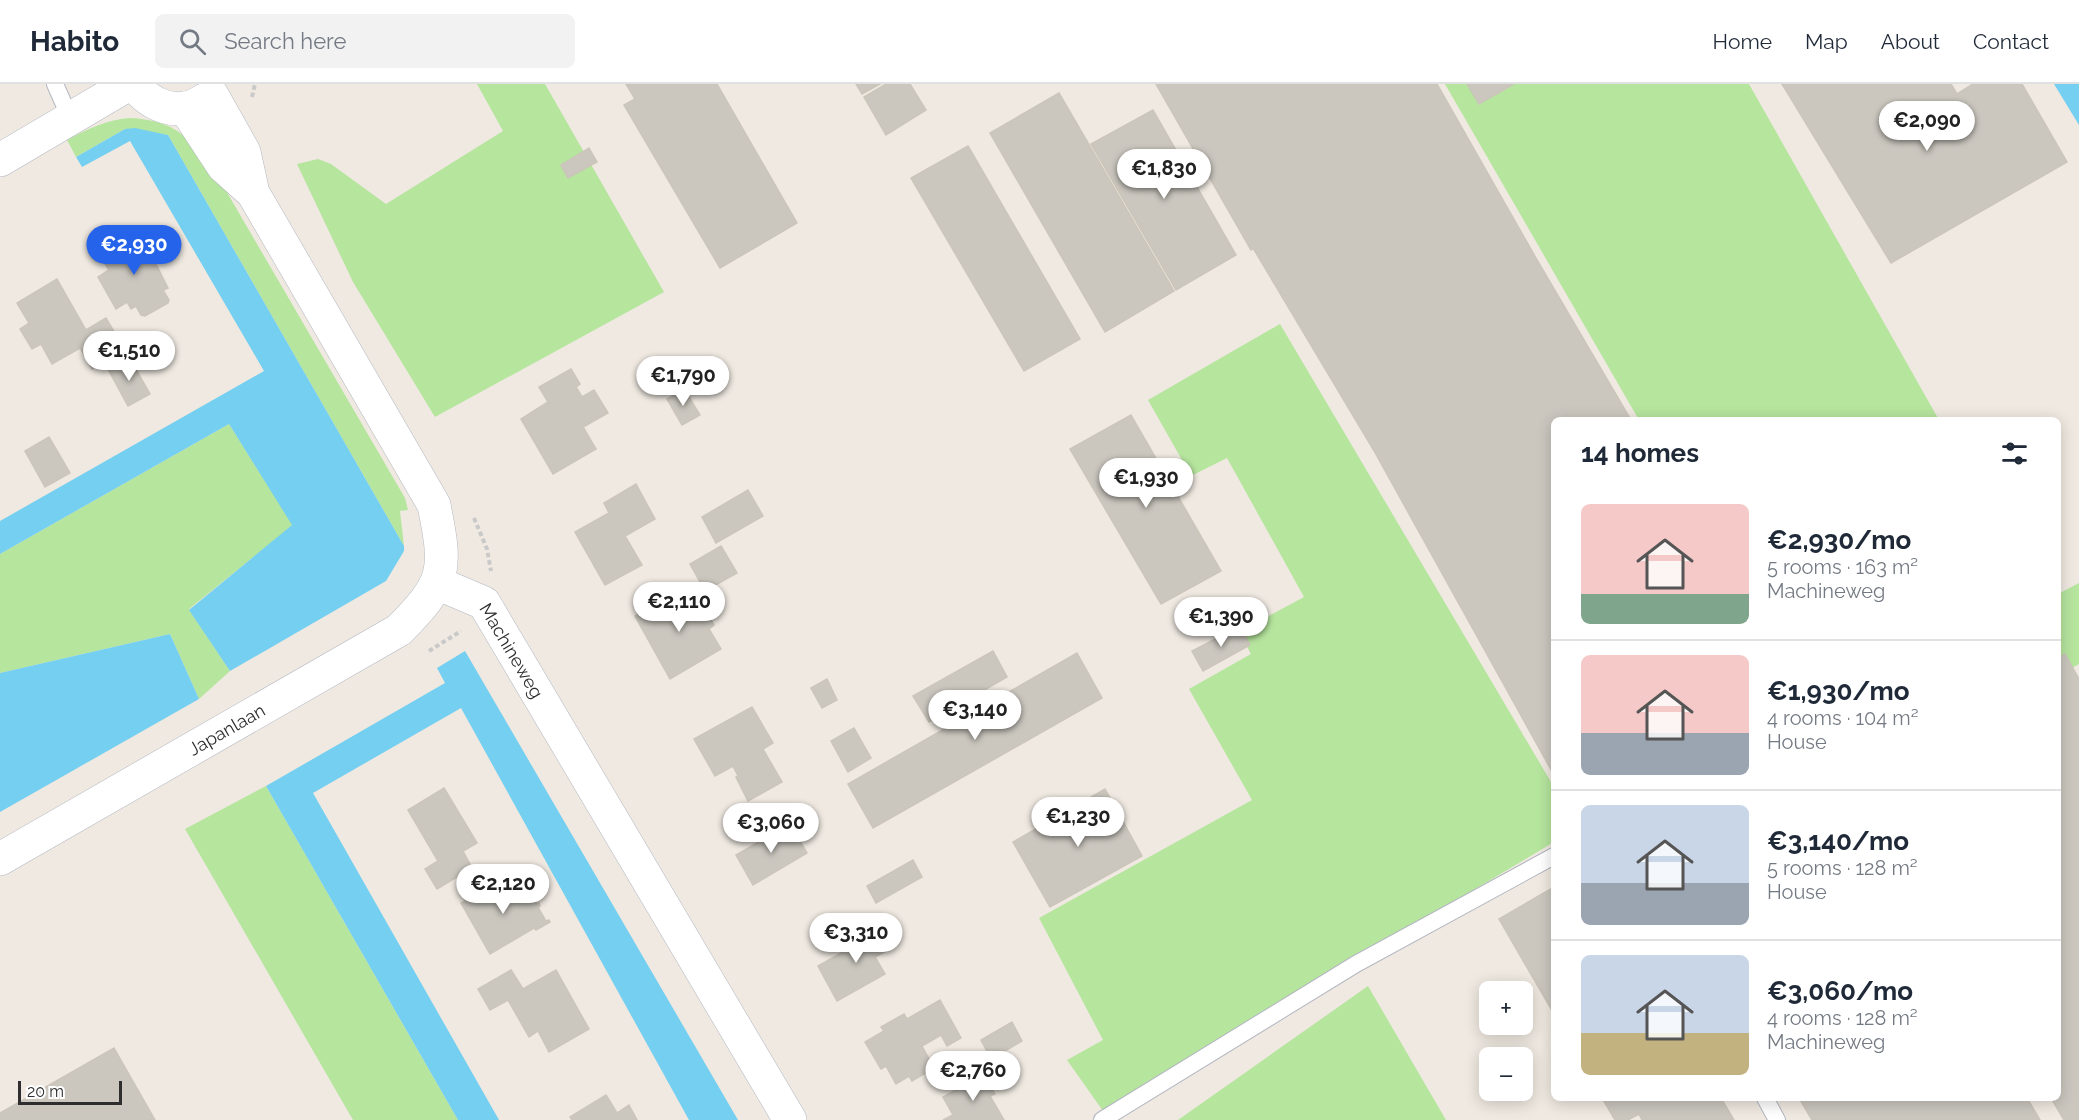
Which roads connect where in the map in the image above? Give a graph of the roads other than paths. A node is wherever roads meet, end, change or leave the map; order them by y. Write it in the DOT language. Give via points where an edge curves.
graph roads {
  1 [pos="55,84"];
  2 [pos="129,84"];
  3 [pos="134,84"];
  4 [pos="206,96"];
  5 [pos="70,118"];
  6 [pos="0,160"];
  7 [pos="437,583"];
  8 [pos="1551,858"];
  9 [pos="0,859"];
  10 [pos="1767,1101"];
  11 [pos="790,1120"];
  12 [pos="1102,1120"];
  13 [pos="1777,1120"];
  1 -- 5 [label="lane"];
  2 -- 5 [label="street"];
  3 -- 4 [label="street" via="154,104 170,109"];
  4 -- 7 [label="street" via="244,153 253,194 434,505 442,561"];
  5 -- 6 [label="street"];
  7 -- 9 [label="street, Japanlaan" via="424,606 399,630"];
  7 -- 11 [label="street, Machineweg" via="484,603"];
  8 -- 12 [label="lane" via="1356,964"];
  10 -- 13 [label="lane"];
}
